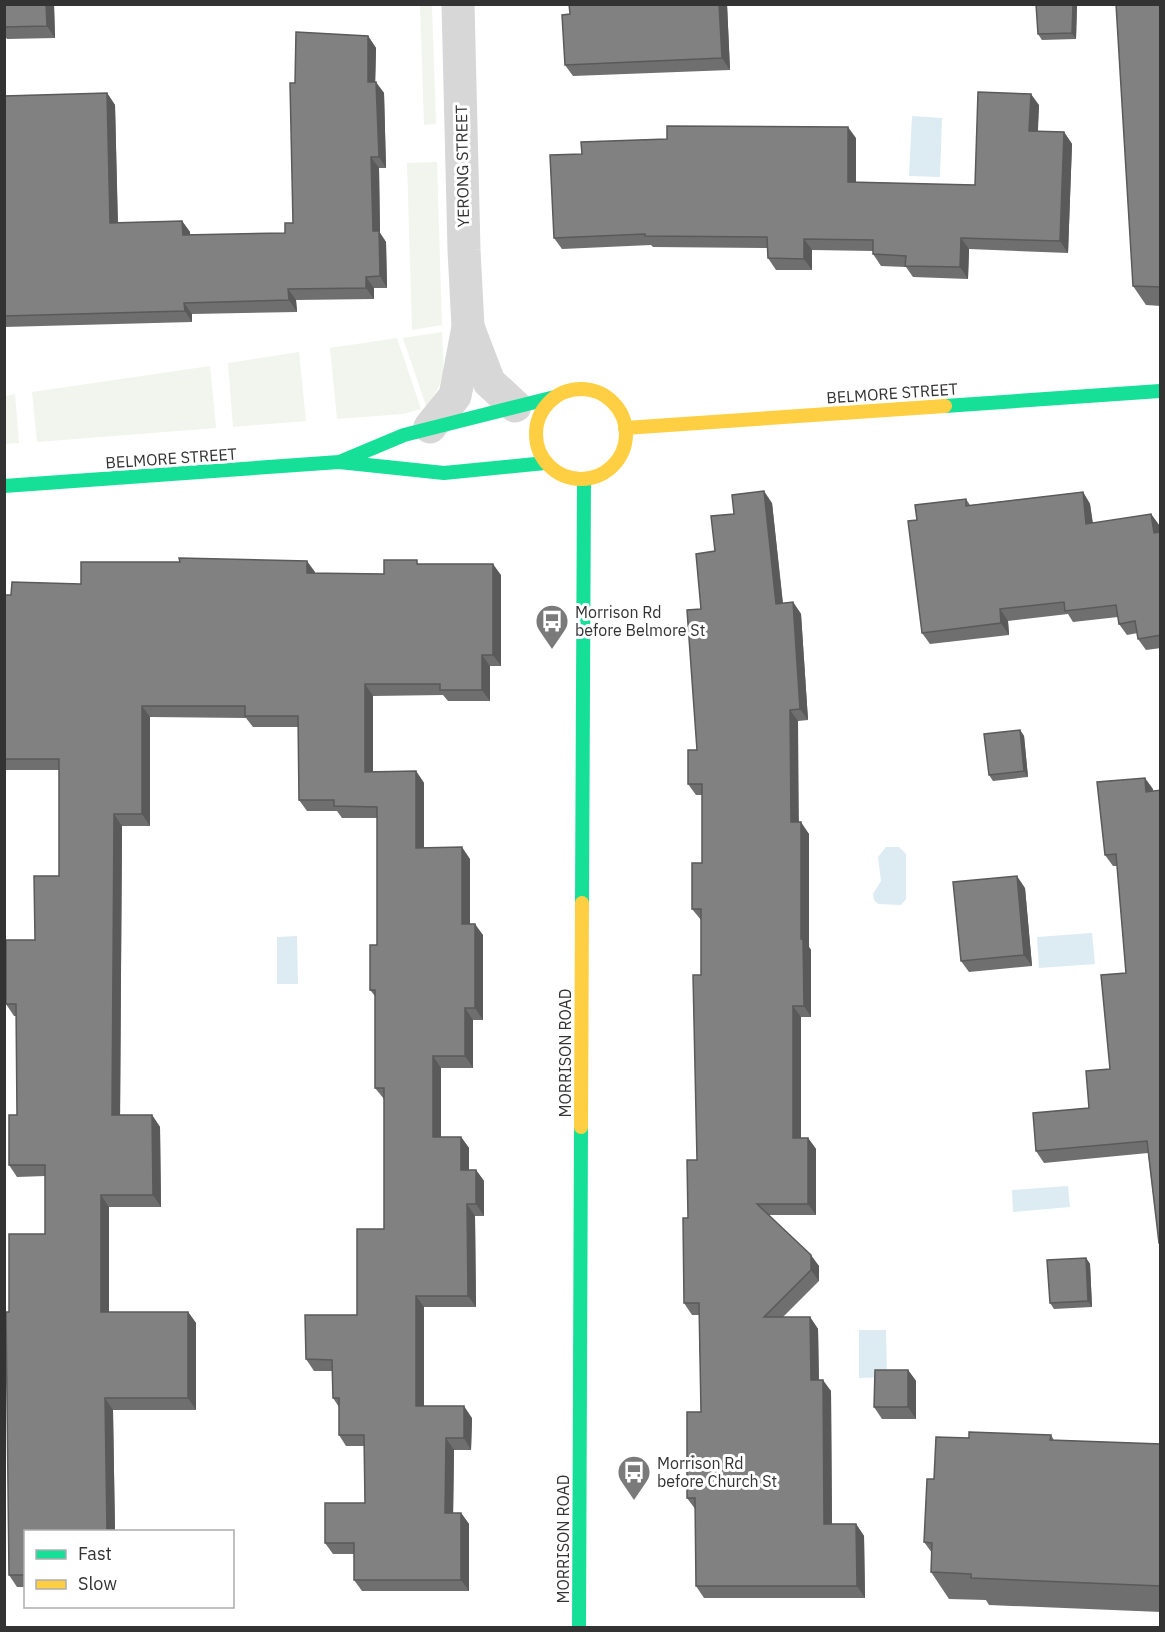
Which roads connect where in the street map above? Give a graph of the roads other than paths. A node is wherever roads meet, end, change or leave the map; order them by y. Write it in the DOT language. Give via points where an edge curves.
graph roads {
  1 [pos="458,4"];
  2 [pos="468,327"];
  3 [pos="1161,391"];
  4 [pos="555,397"];
  5 [pos="514,406"];
  6 [pos="430,427"];
  7 [pos="625,428"];
  8 [pos="339,462"];
  9 [pos="545,463"];
  10 [pos="584,479"];
  11 [pos="4,486"];
  12 [pos="579,1628"];
  1 -- 2 [label="street, YERONG STREET"];
  2 -- 5 [label="street, YERONG STREET" via="489,382"];
  2 -- 6 [label="street, YERONG STREET" via="454,396"];
  3 -- 7 [label="street, BELMORE STREET"];
  4 -- 5 [label="street, BELMORE STREET"];
  4 -- 7 [label="street" via="584,389 598,393 621,413"];
  4 -- 9 [label="street" via="537,421 538,450"];
  5 -- 6 [label="street, BELMORE STREET"];
  6 -- 8 [label="street, BELMORE STREET"];
  7 -- 10 [label="street" via="620,457 598,476"];
  8 -- 9 [label="street, BELMORE STREET" via="444,473"];
  8 -- 11 [label="street, BELMORE STREET"];
  9 -- 10 [label="street" via="563,475"];
  10 -- 12 [label="street, MORRISON ROAD"];
}
